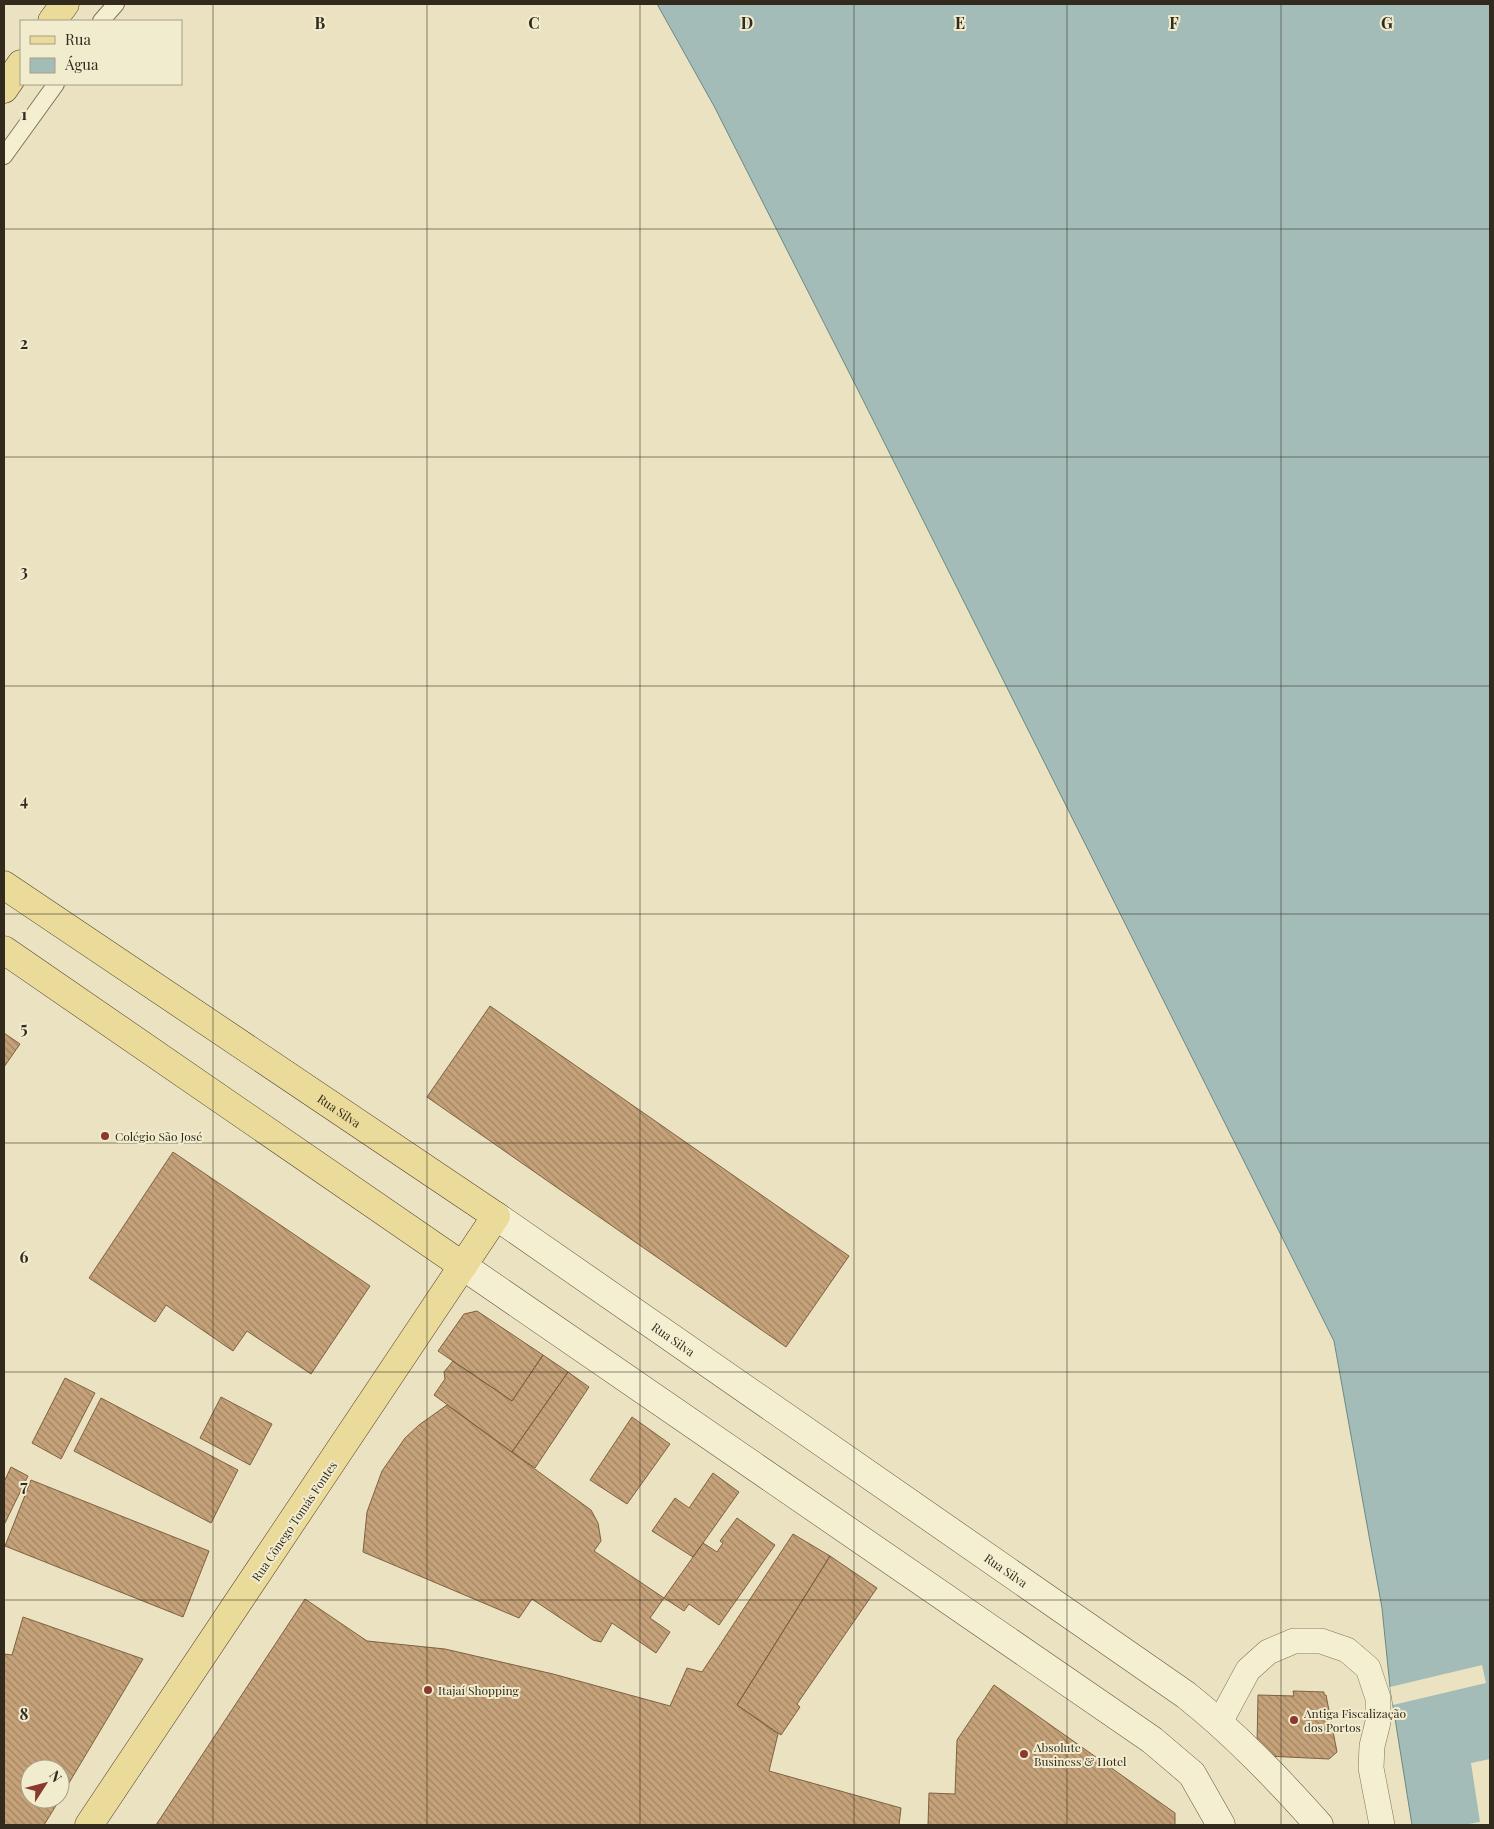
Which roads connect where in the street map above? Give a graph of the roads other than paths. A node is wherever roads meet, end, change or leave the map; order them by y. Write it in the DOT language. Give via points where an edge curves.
graph roads {
  1 [pos="65,4"];
  2 [pos="116,4"];
  3 [pos="53,20"];
  4 [pos="102,20"];
  5 [pos="20,65"];
  6 [pos="55,85"];
  7 [pos="4,89"];
  8 [pos="4,156"];
  9 [pos="4,885"];
  10 [pos="4,950"];
  11 [pos="496,1216"];
  12 [pos="463,1266"];
  13 [pos="1220,1722"];
  14 [pos="89,1825"];
  15 [pos="1222,1825"];
  16 [pos="1318,1825"];
  17 [pos="1382,1825"];
  1 -- 3 [label="main road"];
  2 -- 4 [label="lane"];
  5 -- 7 [label="main road"];
  6 -- 8 [label="lane"];
  9 -- 11 [label="main road, Rua Silva"];
  10 -- 12 [label="main road"];
  11 -- 12 [label="main road, Rua Cônego Tomás Fontes"];
  11 -- 13 [label="main road, Rua Silva" via="1186,1695"];
  12 -- 14 [label="main road, Rua Cônego Tomás Fontes"];
  12 -- 15 [label="main road" via="1152,1740 1192,1774"];
  13 -- 16 [label="main road, Rua Silva"];
  13 -- 17 [label="street" via="1248,1670 1268,1652 1294,1641 1321,1641 1347,1650 1368,1668 1378,1698 1371,1768"];
}
